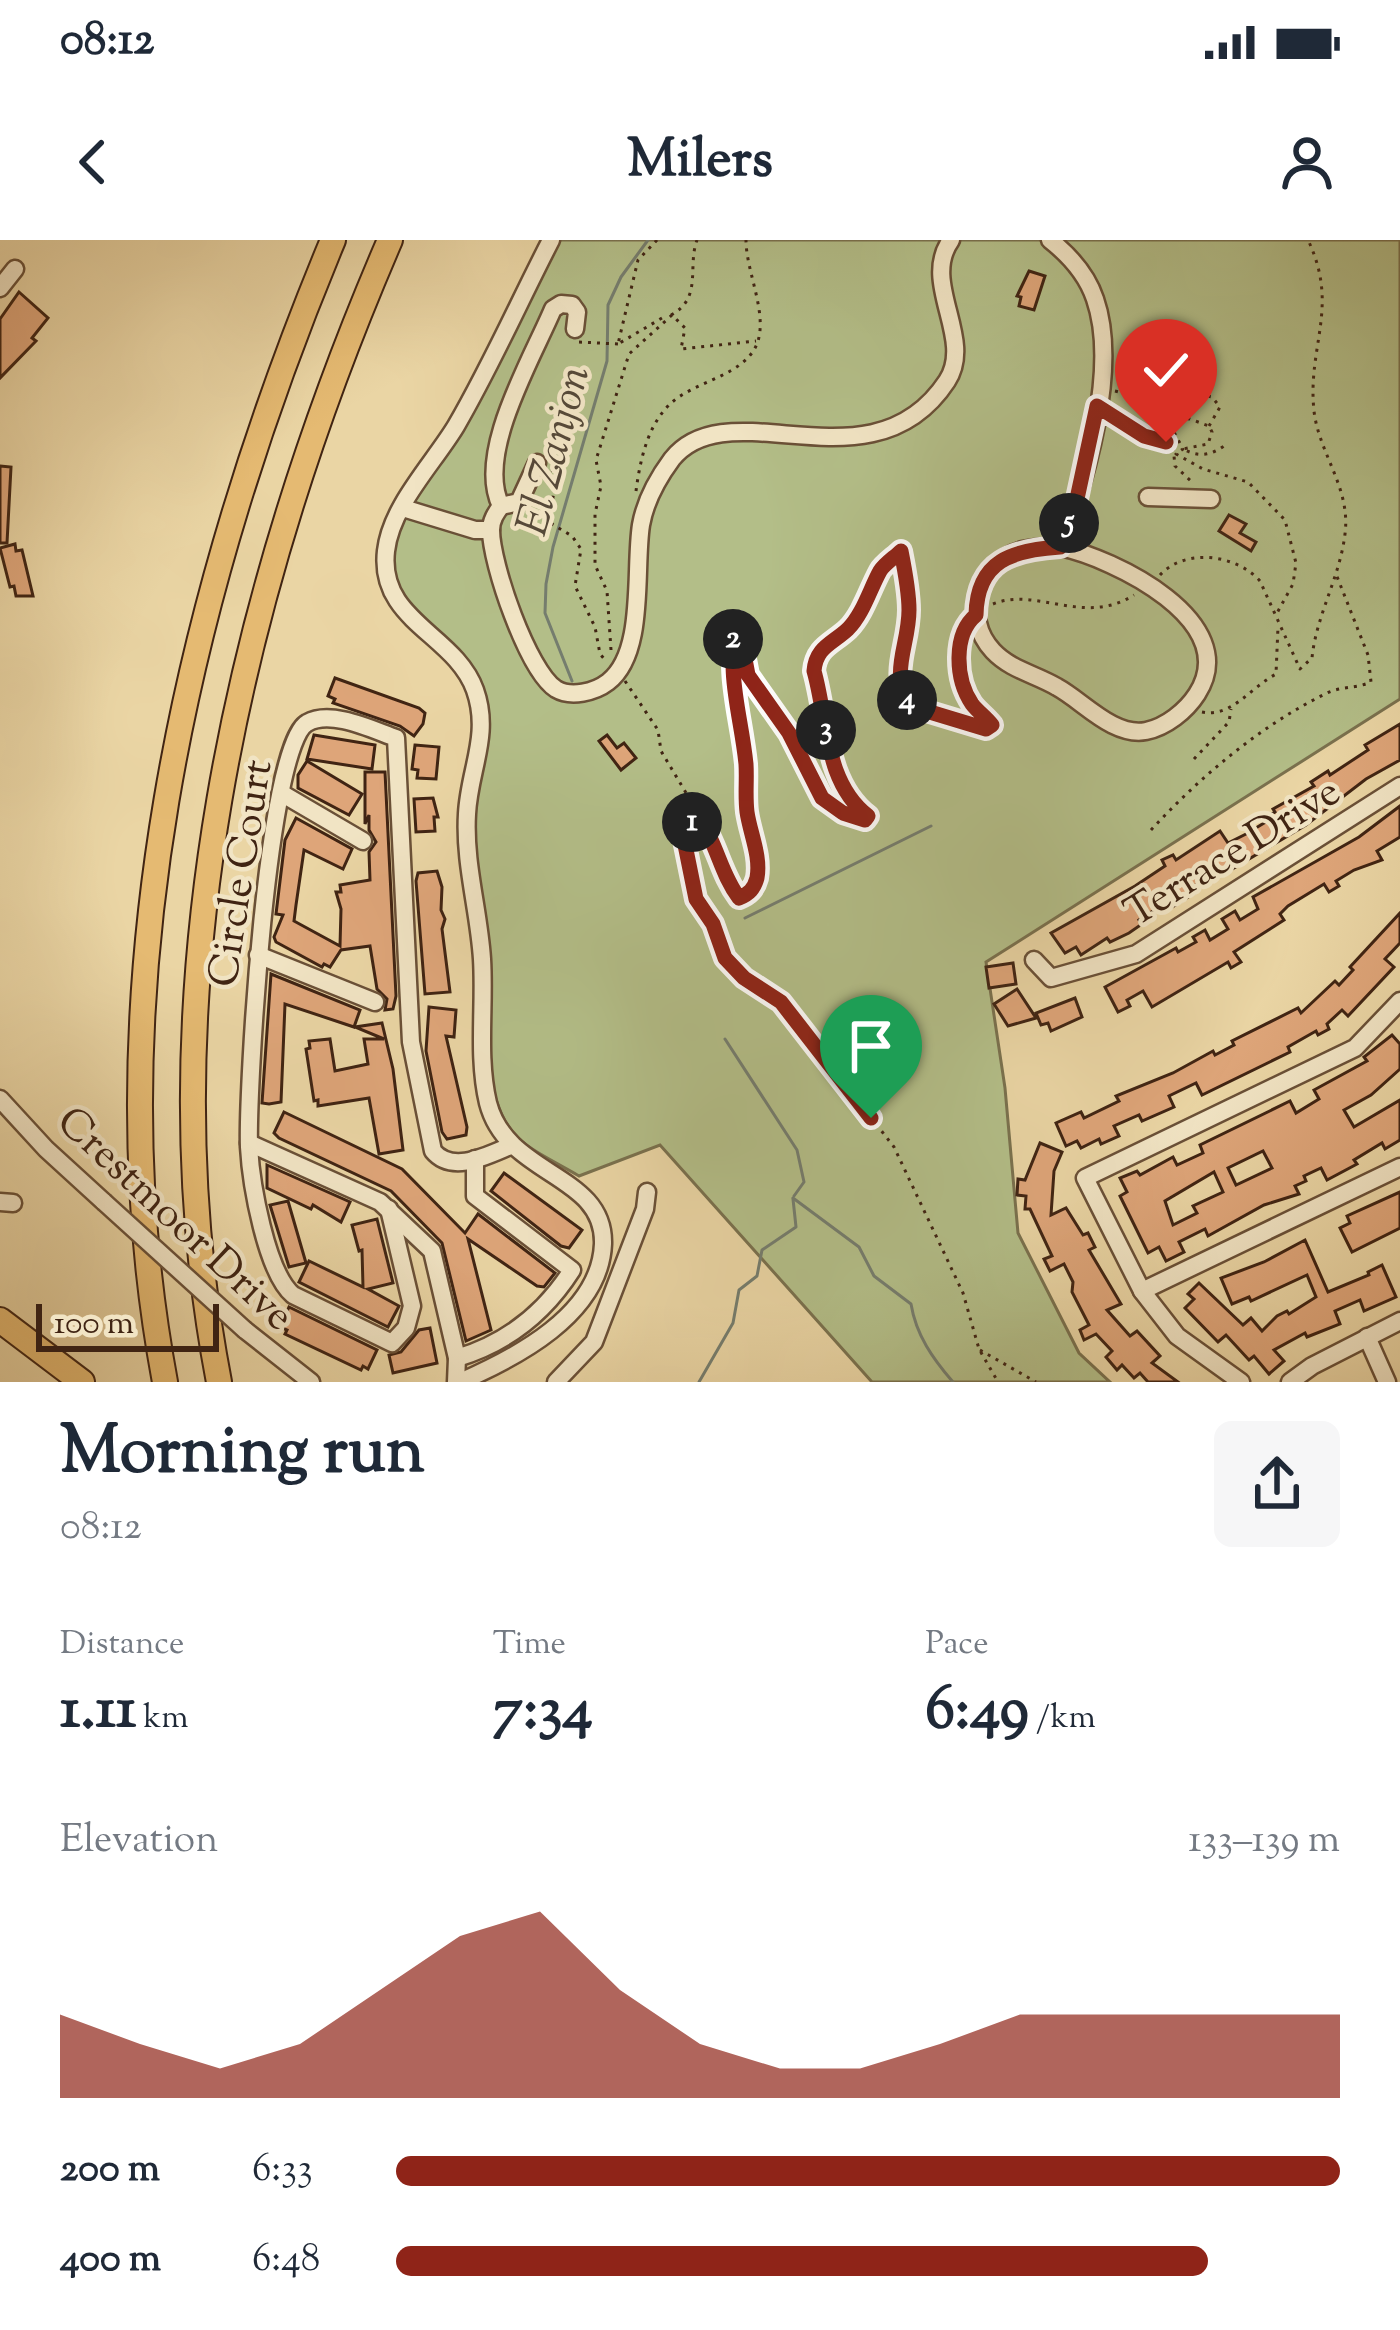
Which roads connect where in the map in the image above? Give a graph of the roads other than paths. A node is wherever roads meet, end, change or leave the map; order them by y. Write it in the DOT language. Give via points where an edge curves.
graph roads {
  1 [pos="333,240"];
  2 [pos="390,240"];
  3 [pos="551,240"];
  4 [pos="951,240"];
  5 [pos="1050,240"];
  6 [pos="15,269"];
  7 [pos="0,288"];
  8 [pos="573,335"];
  9 [pos="544,464"];
  10 [pos="1148,496"];
  11 [pos="1210,500"];
  12 [pos="501,506"];
  13 [pos="403,508"];
  14 [pos="491,530"];
  15 [pos="1060,547"];
  16 [pos="1400,786"];
  17 [pos="281,793"];
  18 [pos="363,841"];
  19 [pos="258,955"];
  20 [pos="1034,960"];
  21 [pos="1400,1001"];
  22 [pos="375,1002"];
  23 [pos="0,1099"];
  24 [pos="249,1143"];
  25 [pos="510,1146"];
  26 [pos="475,1159"];
  27 [pos="1400,1168"];
  28 [pos="647,1192"];
  29 [pos="389,1209"];
  30 [pos="1142,1291"];
  31 [pos="0,1320"];
  32 [pos="1400,1321"];
  33 [pos="1367,1337"];
  34 [pos="457,1358"];
  35 [pos="82,1382"];
  36 [pos="165,1382"];
  37 [pos="219,1382"];
  38 [pos="310,1382"];
  39 [pos="458,1382"];
  40 [pos="556,1382"];
  41 [pos="1241,1382"];
  42 [pos="1289,1382"];
  43 [pos="1387,1382"];
  1 -- 36 [label="highway" via="226,544 158,861 142,1007 140,1127"];
  2 -- 37 [label="highway" via="282,539 242,695 208,882 194,1016 193,1149"];
  3 -- 13 [label="street" via="457,424"];
  4 -- 14 [label="street" via="940,281 952,332 947,381 906,424 879,435 707,436 675,456 641,524 630,650 596,689 558,690 536,668"];
  5 -- 15 [label="street" via="1095,298 1105,357"];
  6 -- 7 [label="street"];
  8 -- 12 [label="street" via="578,312 561,304 496,443"];
  9 -- 12 [label="street" via="519,502"];
  10 -- 11 [label="street"];
  12 -- 14 [label="street"];
  13 -- 14 [label="street"];
  13 -- 25 [label="street" via="386,552 389,590 468,674 483,728 467,842 482,957 484,1082"];
  15 -- 15 [label="street" via="1151,584 1200,640 1205,669 1195,696 1160,727 1123,728 1012,667 979,632 976,595 988,571 1025,549"];
  16 -- 20 [label="street, Terrace Drive" via="1136,954 1051,978"];
  17 -- 18 [label="street"];
  17 -- 19 [label="street, Circle Court"];
  17 -- 26 [label="street, Circle Court" via="307,723 350,723 396,738 412,1056 433,1150 453,1164"];
  19 -- 22 [label="street"];
  19 -- 24 [label="street, Circle Court"];
  21 -- 30 [label="street" via="1355,1048 1085,1178"];
  23 -- 38 [label="street, Crestmoor Drive, bridge" via="53,1157"];
  24 -- 29 [label="street"];
  24 -- 29 [label="street, Circle Court" via="283,1287 392,1343 412,1306"];
  25 -- 26 [label="street"];
  25 -- 39 [label="street" via="593,1209 600,1259 583,1294 548,1332"];
  26 -- 34 [label="street" via="473,1189 484,1206 572,1270 534,1317 485,1350"];
  27 -- 30 [label="street"];
  28 -- 40 [label="street" via="594,1342"];
  29 -- 34 [label="street" via="432,1251"];
  30 -- 41 [label="street" via="1178,1336"];
  31 -- 35 [label="highway"];
  32 -- 33 [label="street"];
  33 -- 42 [label="street"];
  33 -- 43 [label="street"];
  34 -- 39 [label="street"];
}
